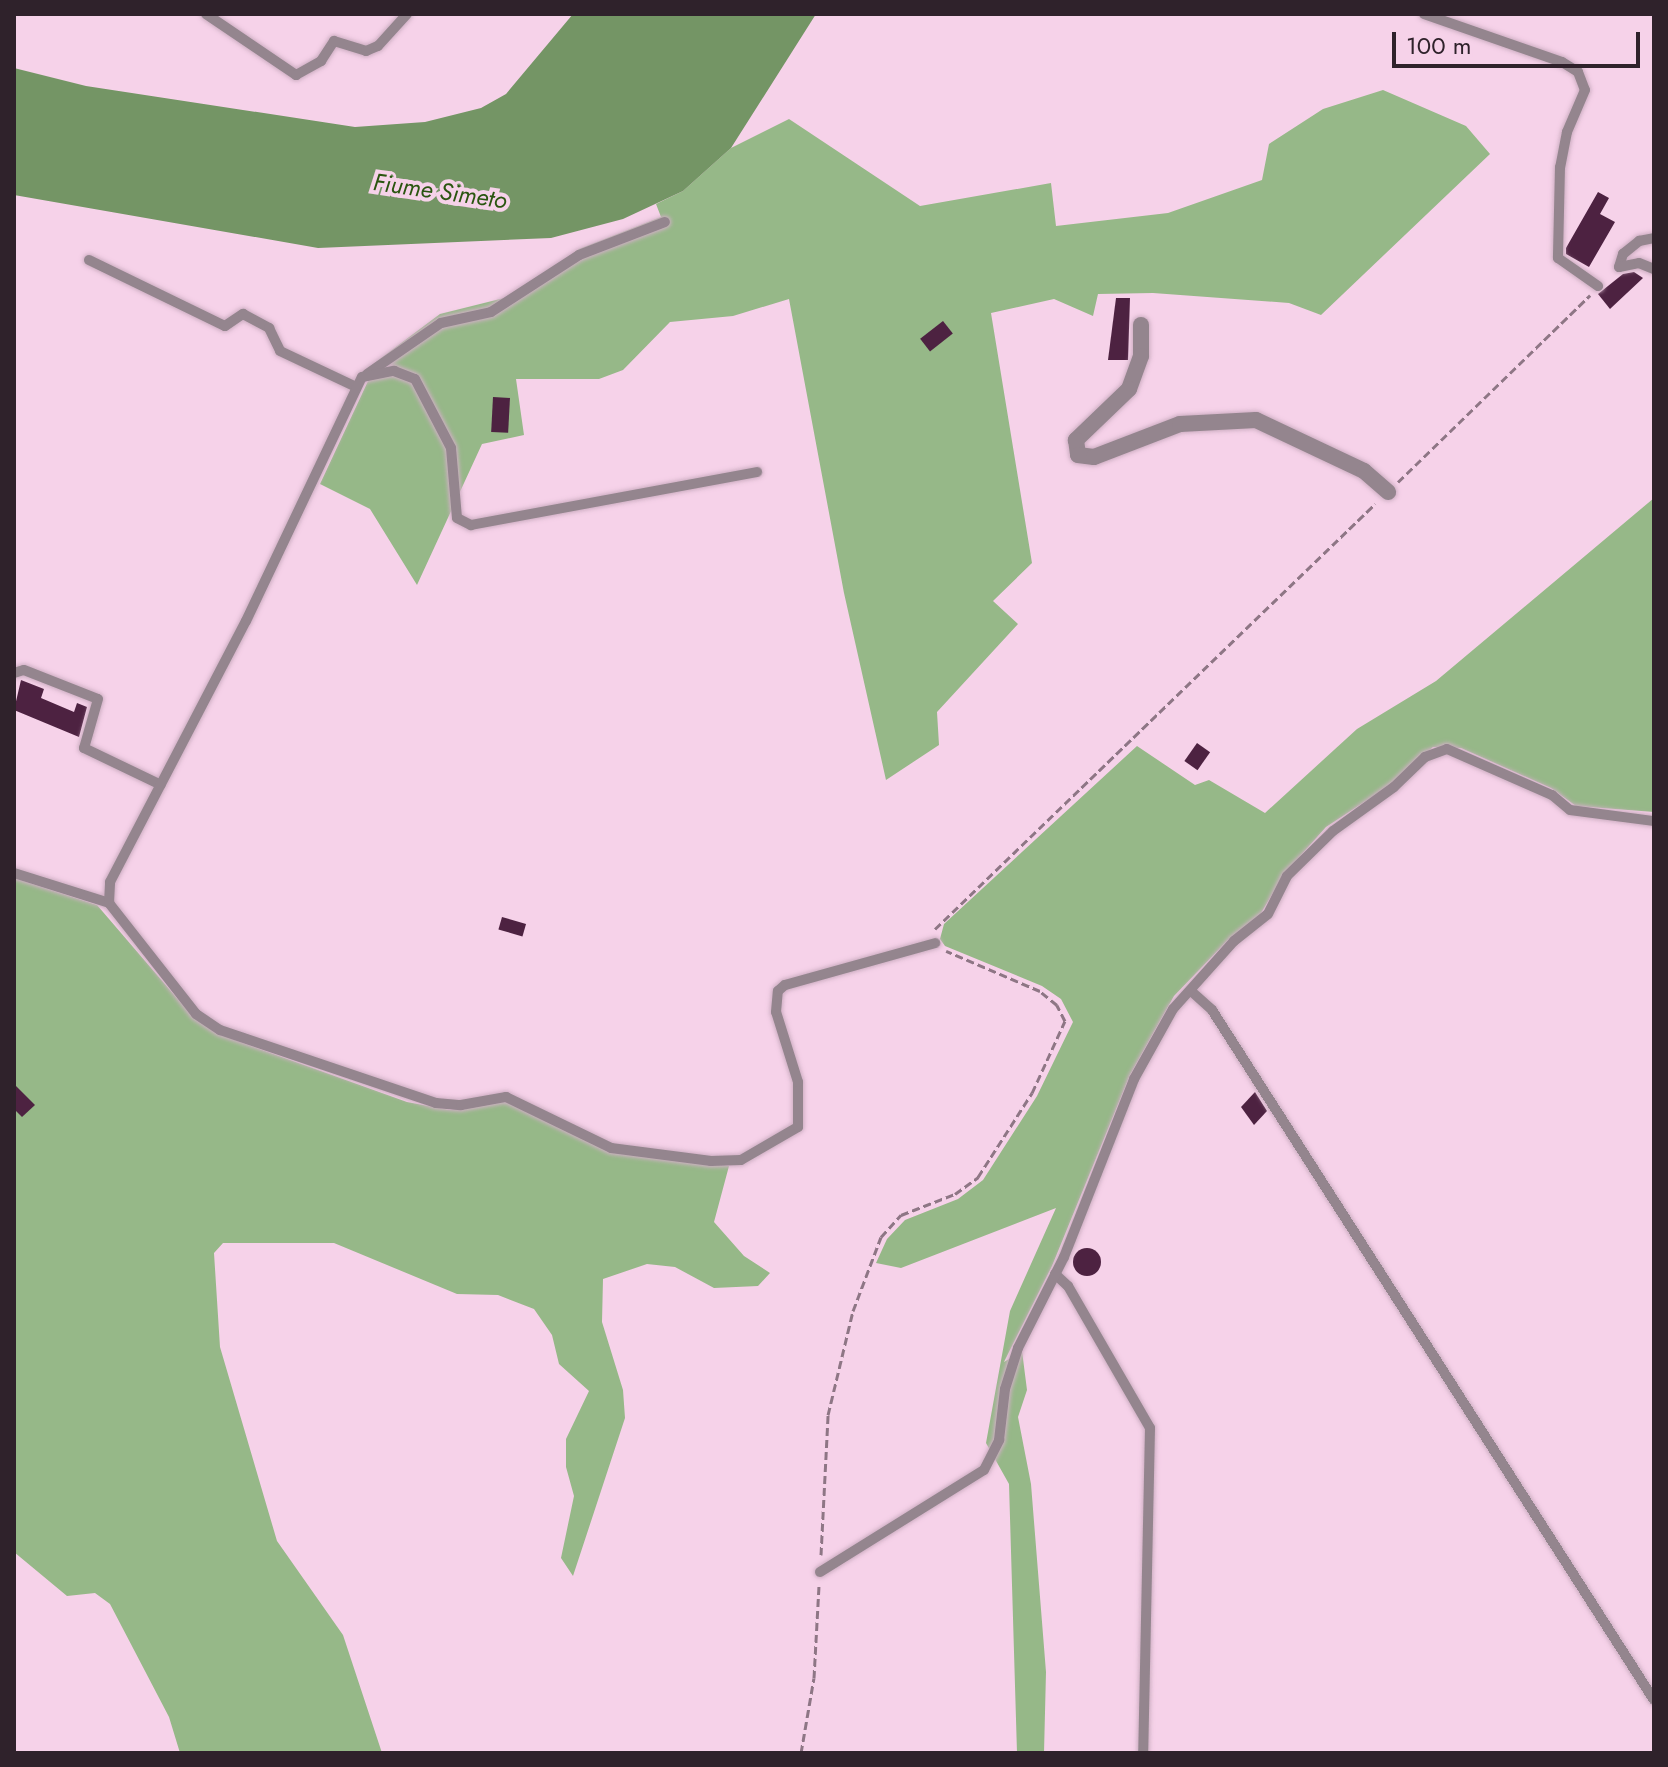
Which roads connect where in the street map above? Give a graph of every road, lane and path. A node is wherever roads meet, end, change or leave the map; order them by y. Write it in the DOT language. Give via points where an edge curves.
graph roads {
  1 [pos="206,14"];
  2 [pos="407,14"];
  3 [pos="1424,14"];
  4 [pos="665,222"];
  5 [pos="1654,238"];
  6 [pos="89,260"];
  7 [pos="1654,269"];
  8 [pos="1598,286"];
  9 [pos="1141,325"];
  10 [pos="358,382"];
  11 [pos="757,472"];
  12 [pos="1388,492"];
  13 [pos="14,673"];
  14 [pos="161,785"];
  15 [pos="1654,821"];
  16 [pos="14,873"];
  17 [pos="109,903"];
  18 [pos="935,943"];
  19 [pos="1191,991"];
  20 [pos="1055,1274"];
  21 [pos="820,1572"];
  22 [pos="1654,1700"];
  23 [pos="801,1753"];
  24 [pos="1143,1753"];
  1 -- 2 [label="lane" via="296,75 321,61 334,41 366,51 378,46"];
  3 -- 8 [label="lane" via="1578,72 1585,90 1567,132 1560,167 1558,258"];
  4 -- 10 [label="lane" via="579,255 491,312 441,323"];
  5 -- 7 [label="lane" via="1639,241 1623,254 1619,267 1639,263"];
  6 -- 10 [label="lane" via="225,326 243,314 269,328 280,351"];
  8 -- 12 [label="path"];
  9 -- 12 [label="street" via="1141,356 1129,389 1076,440 1078,455 1094,457 1180,424 1256,420 1364,471"];
  10 -- 11 [label="lane" via="394,371 415,379 451,448 457,518 471,525"];
  10 -- 14 [label="lane" via="246,621"];
  12 -- 18 [label="path" via="1139,736 947,914 936,925"];
  13 -- 14 [label="lane" via="24,670 98,699 84,748"];
  14 -- 17 [label="lane" via="110,882"];
  15 -- 19 [label="lane" via="1570,810 1552,795 1458,752 1435,751 1333,831 1287,876 1268,914 1234,941"];
  16 -- 17 [label="lane"];
  17 -- 18 [label="lane" via="113,915 196,1014 220,1030 436,1103 461,1105 506,1097 611,1148 720,1161 741,1160 798,1127 798,1082 776,1012 778,991"];
  18 -- 21 [label="path" via="1040,991 1057,1005 1065,1021 1032,1093 978,1177 966,1189 901,1215 881,1237 853,1311 828,1415"];
  19 -- 20 [label="lane" via="1173,1009 1134,1079"];
  19 -- 22 [label="lane" via="1212,1010"];
  20 -- 21 [label="lane" via="1018,1348 1005,1389 999,1440 984,1470"];
  20 -- 24 [label="lane" via="1068,1286 1150,1428"];
  21 -- 23 [label="path" via="814,1678"];
}
